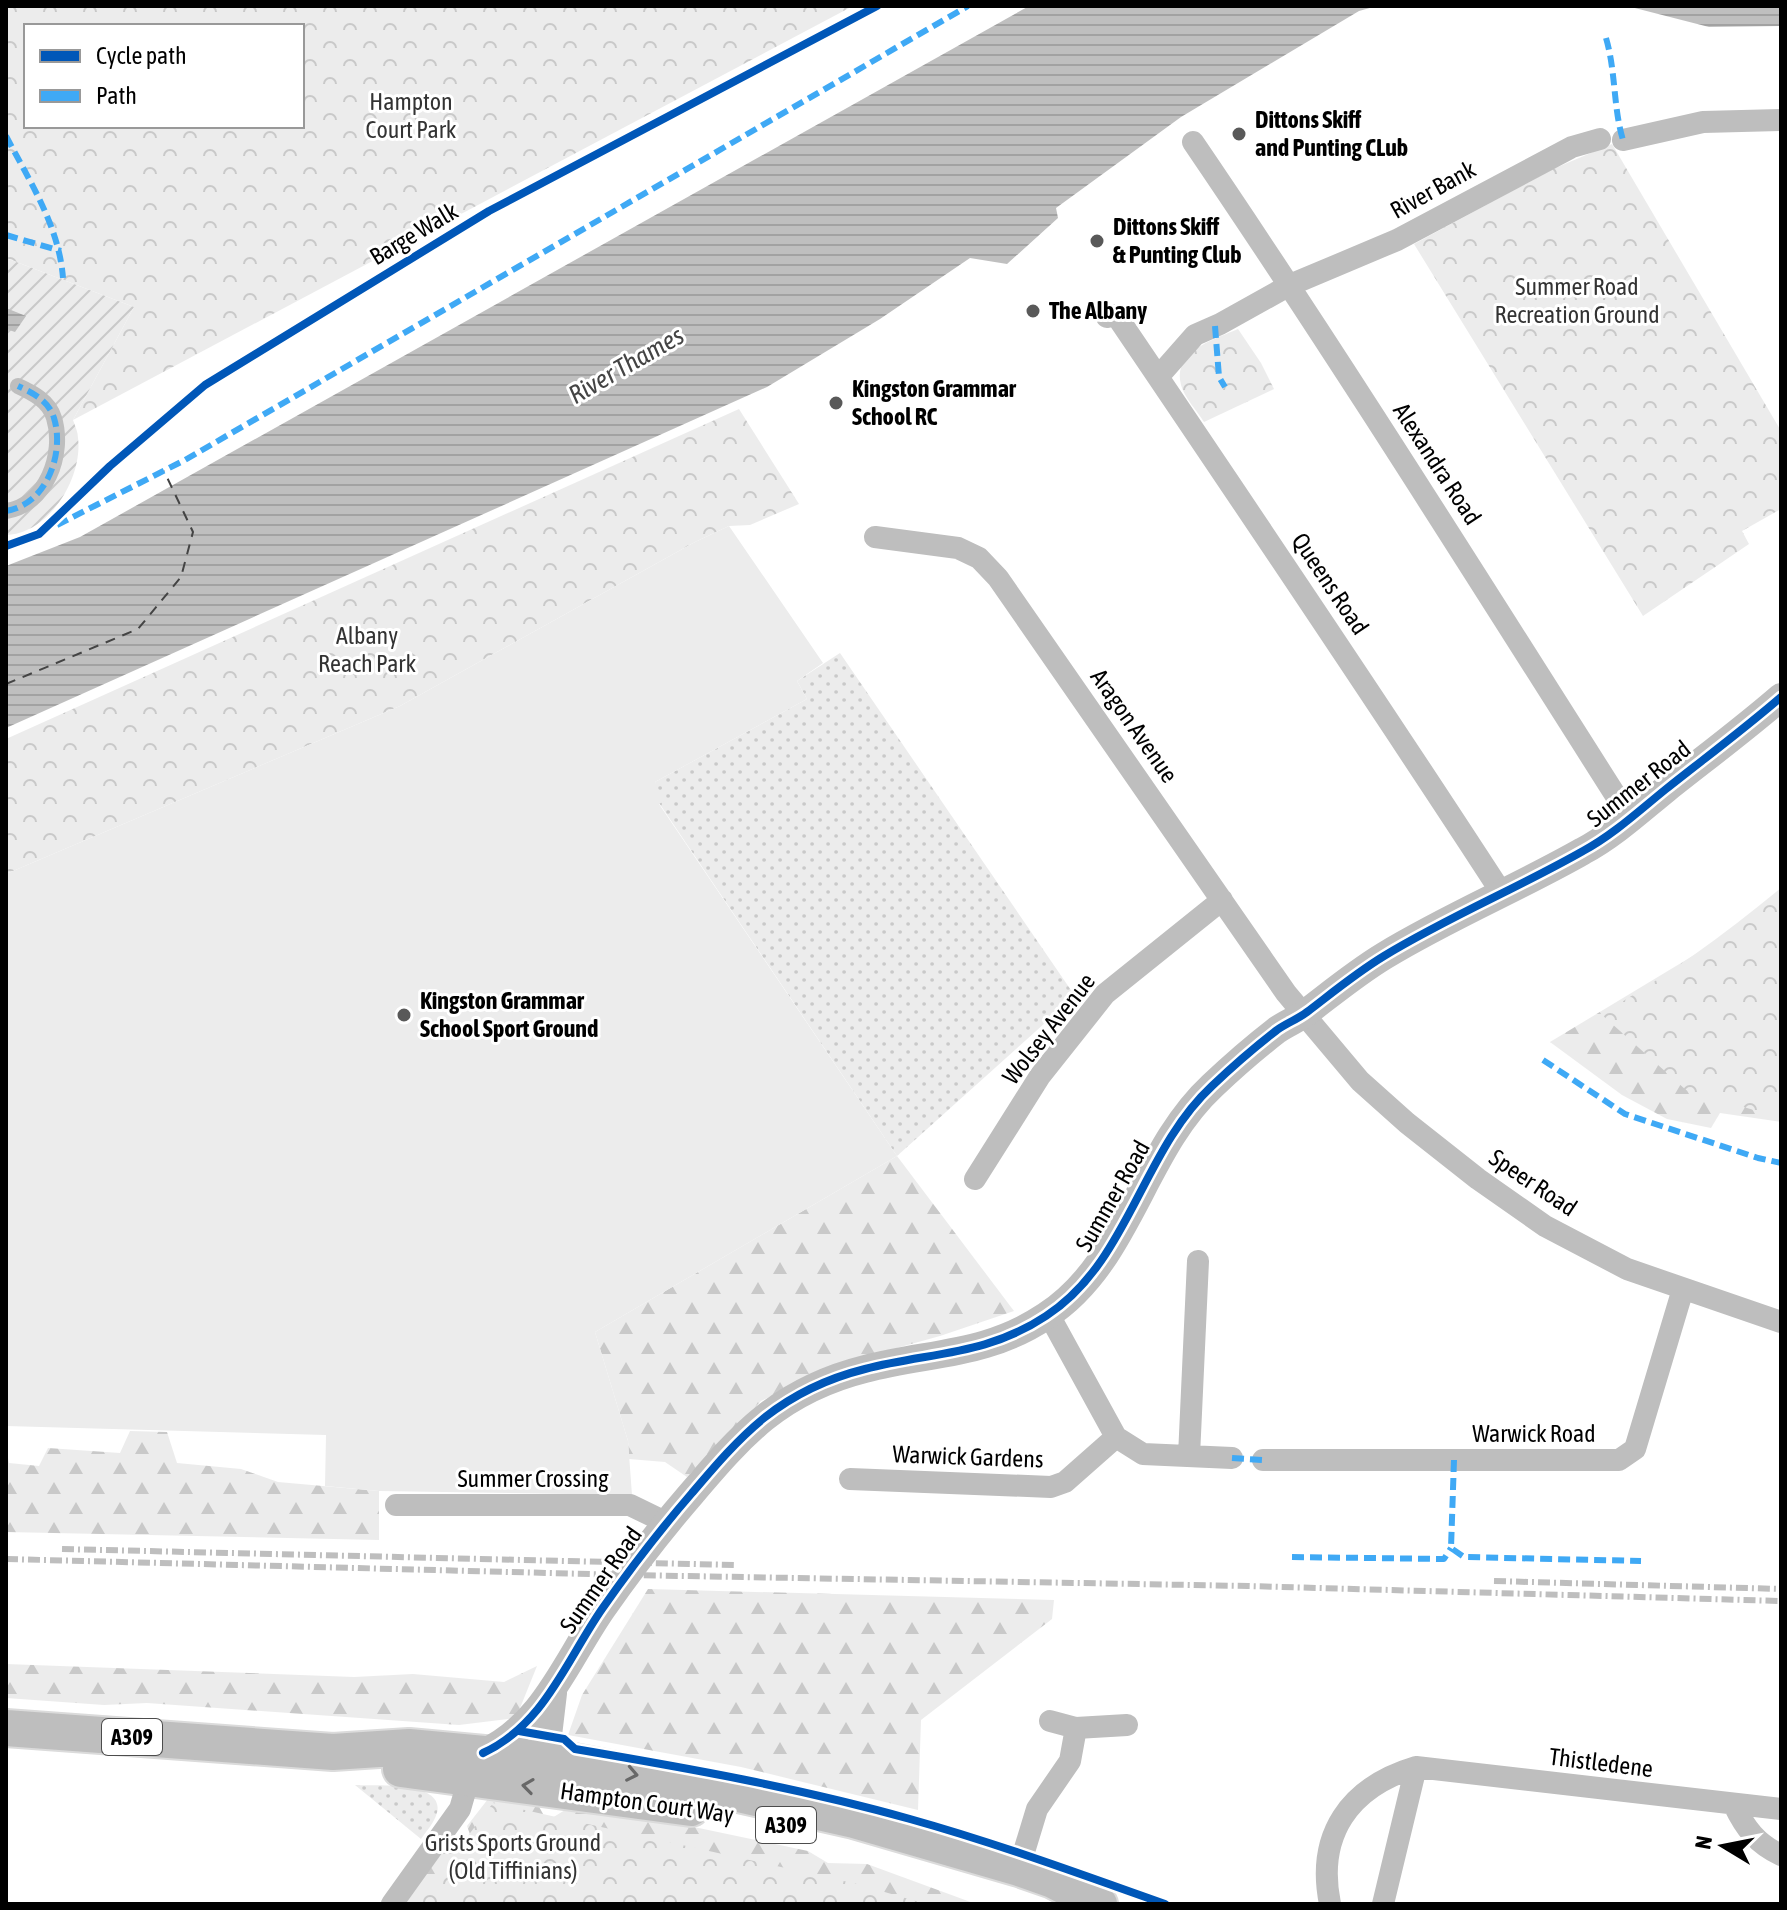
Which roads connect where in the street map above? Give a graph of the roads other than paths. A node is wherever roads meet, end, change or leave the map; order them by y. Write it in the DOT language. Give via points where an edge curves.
graph roads {
  1 [pos="1781,120"];
  2 [pos="1600,139"];
  3 [pos="1623,140"];
  4 [pos="1193,142"];
  5 [pos="1290,285"];
  6 [pos="1107,317"];
  7 [pos="1158,377"];
  8 [pos="18,386"];
  9 [pos="6,511"];
  10 [pos="875,537"];
  11 [pos="1781,697"];
  12 [pos="1630,818"];
  13 [pos="1501,892"];
  14 [pos="1222,900"];
  15 [pos="1304,1015"];
  16 [pos="975,1179"];
  17 [pos="1198,1261"];
  18 [pos="1683,1289"];
  19 [pos="1049,1315"];
  20 [pos="1781,1322"];
  21 [pos="1116,1437"];
  22 [pos="1189,1456"];
  23 [pos="1232,1458"];
  24 [pos="1263,1460"];
  25 [pos="850,1479"];
  26 [pos="396,1505"];
  27 [pos="667,1523"];
  28 [pos="554,1688"];
  29 [pos="1050,1721"];
  30 [pos="1127,1725"];
  31 [pos="6,1728"];
  32 [pos="1076,1728"];
  33 [pos="555,1760"];
  34 [pos="475,1761"];
  35 [pos="1416,1767"];
  36 [pos="1734,1805"];
  37 [pos="1781,1809"];
  38 [pos="1781,1855"];
  39 [pos="1019,1868"];
  40 [pos="392,1904"];
  41 [pos="1098,1904"];
  42 [pos="1330,1904"];
  43 [pos="1383,1904"];
  1 -- 3 [label="street" via="1703,122"];
  2 -- 5 [label="street, River Bank" via="1572,147 1397,240"];
  4 -- 5 [label="street, Alexandra Road"];
  5 -- 7 [label="street, River Bank" via="1195,335"];
  5 -- 12 [label="street, Alexandra Road"];
  6 -- 7 [label="street, Queens Road" via="1116,315"];
  7 -- 13 [label="street, Queens Road"];
  8 -- 9 [label="street" via="39,396 54,415 57,444 49,476 33,502"];
  10 -- 14 [label="street, Aragon Avenue" via="958,548 979,558 1016,602"];
  11 -- 12 [label="street, Summer Road"];
  12 -- 13 [label="street, Summer Road" via="1587,849"];
  13 -- 15 [label="street, Summer Road" via="1386,954"];
  14 -- 15 [label="street, Aragon Avenue"];
  14 -- 16 [label="street, Wolsey Avenue" via="1105,994 1040,1076"];
  15 -- 18 [label="street, Speer Road" via="1360,1081 1478,1179 1545,1226 1627,1269"];
  15 -- 19 [label="street, Summer Road" via="1279,1029 1210,1088 1181,1121 1107,1252"];
  17 -- 22 [label="street"];
  18 -- 20 [label="street, Speer Road"];
  18 -- 24 [label="street, Warwick Road" via="1635,1449 1619,1460"];
  19 -- 21 [label="street"];
  19 -- 27 [label="street, Summer Road" via="997,1342 867,1368 780,1406 725,1453"];
  21 -- 22 [label="street" via="1143,1454"];
  21 -- 25 [label="street, Warwick Gardens" via="1065,1482 1051,1487"];
  22 -- 23 [label="street"];
  26 -- 27 [label="street, Summer Crossing" via="630,1505"];
  27 -- 28 [label="street, Summer Road" via="600,1612"];
  28 -- 33 [label="street, Summer Road" via="546,1752"];
  28 -- 34 [label="street, Summer Road" via="519,1731"];
  29 -- 32 [label="street"];
  30 -- 32 [label="street"];
  31 -- 34 [label="highway, Hampton Court Way / A309" via="333,1752 394,1768"];
  32 -- 39 [label="street" via="1070,1761 1037,1809"];
  33 -- 34 [label="highway, Hampton Court Way / A309"];
  33 -- 39 [label="highway, Hampton Court Way / A309, one-way" via="854,1820"];
  34 -- 40 [label="street" via="455,1817"];
  41 -- 34 [label="highway, Hampton Court Way / A309, one-way" via="1049,1896 907,1852"];
  35 -- 36 [label="street, Thistledene"];
  35 -- 42 [label="street" via="1394,1774 1345,1811 1326,1856"];
  35 -- 43 [label="street"];
  36 -- 37 [label="street, Thistledene"];
  36 -- 38 [label="street" via="1746,1829"];
  39 -- 41 [label="highway, Hampton Court Way / A309"];
}
